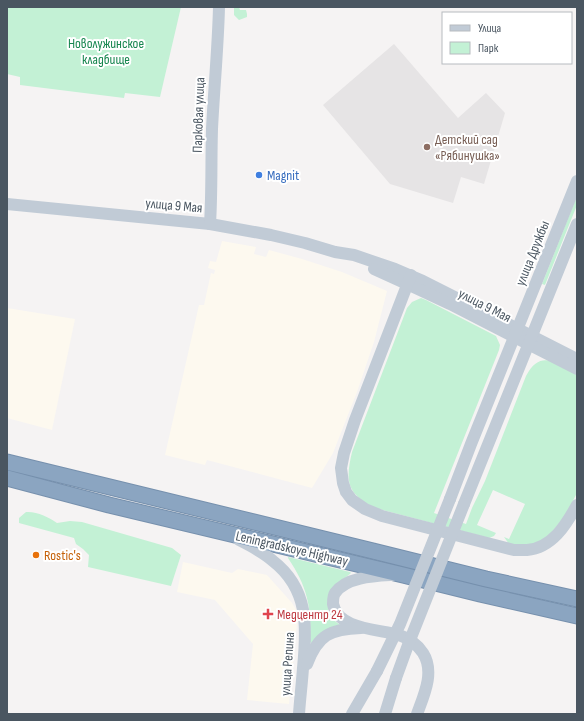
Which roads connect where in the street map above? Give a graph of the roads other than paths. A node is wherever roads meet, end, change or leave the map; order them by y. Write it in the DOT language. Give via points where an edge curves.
graph roads {
  1 [pos="219,7"];
  2 [pos="577,180"];
  3 [pos="7,204"];
  4 [pos="210,224"];
  5 [pos="577,224"];
  6 [pos="409,280"];
  7 [pos="516,333"];
  8 [pos="530,340"];
  9 [pos="577,359"];
  10 [pos="577,369"];
  11 [pos="7,462"];
  12 [pos="7,478"];
  13 [pos="577,505"];
  14 [pos="226,532"];
  15 [pos="403,575"];
  16 [pos="577,600"];
  17 [pos="577,616"];
  18 [pos="364,628"];
  19 [pos="302,675"];
  20 [pos="299,714"];
  21 [pos="352,714"];
  22 [pos="385,714"];
  23 [pos="417,714"];
  1 -- 4 [label="street, Парковая улица"];
  2 -- 7 [label="street, улица Дружбы"];
  3 -- 4 [label="street, улица 9 Мая"];
  4 -- 6 [label="street, улица 9 Мая" via="354,255"];
  5 -- 8 [label="street"];
  6 -- 7 [label="street, улица 9 Мая"];
  6 -- 13 [label="street" via="344,453 341,468 346,492 364,509 382,516 514,550 538,548 548,543 562,529"];
  7 -- 8 [label="street, улица 9 Мая"];
  7 -- 21 [label="street, улица Дружбы, bridge" via="400,624"];
  8 -- 9 [label="street, улица 9 Мая"];
  8 -- 10 [label="street, улица 9 Мая"];
  8 -- 22 [label="street, bridge" via="408,645"];
  11 -- 16 [label="highway, Leningradskoye Highway"];
  12 -- 14 [label="highway, Leningradskoye Highway"];
  14 -- 15 [label="highway, Leningradskoye Highway"];
  14 -- 19 [label="street, улица Репина" via="274,561 296,588 304,614 306,643"];
  15 -- 17 [label="highway, Leningradskoye Highway"];
  15 -- 18 [label="street" via="372,576 355,580 337,590 333,600 336,612 346,621"];
  18 -- 19 [label="street" via="340,630 325,636 314,647"];
  18 -- 23 [label="street" via="398,635 424,653 428,681"];
  19 -- 20 [label="street, улица Репина"];
}
